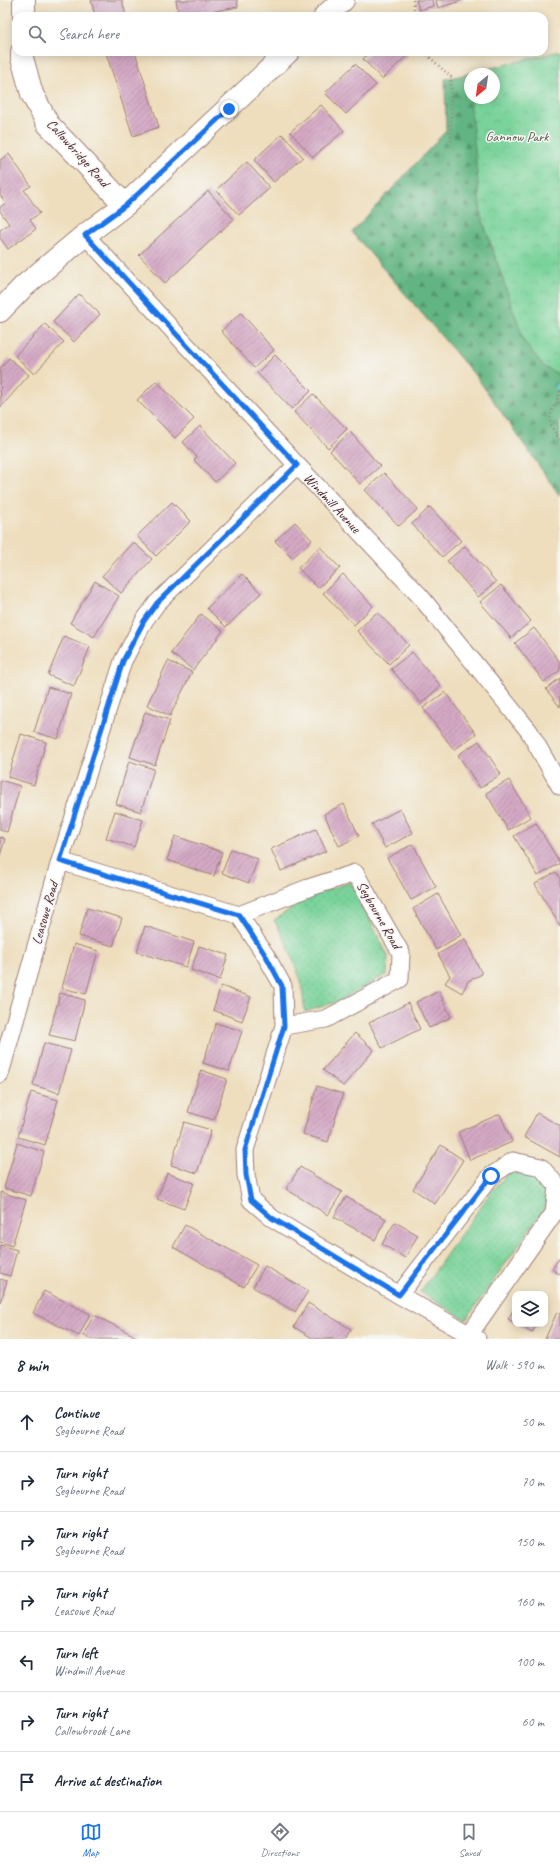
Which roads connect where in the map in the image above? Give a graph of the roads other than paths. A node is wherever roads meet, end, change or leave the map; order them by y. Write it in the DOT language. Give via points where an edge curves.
graph roads {
  1 [pos="24,0"];
  2 [pos="344,0"];
  3 [pos="24,12"];
  4 [pos="330,12"];
  5 [pos="22,56"];
  6 [pos="284,56"];
  7 [pos="126,205"];
  8 [pos="85,235"];
  9 [pos="0,311"];
  10 [pos="297,465"];
  11 [pos="560,786"];
  12 [pos="60,861"];
  13 [pos="239,915"];
  14 [pos="284,1026"];
  15 [pos="0,1074"];
  16 [pos="399,1295"];
  17 [pos="473,1337"];
  1 -- 3 [label="street"];
  2 -- 4 [label="street"];
  5 -- 7 [label="street, Callowbridge Road" via="32,94 48,124"];
  6 -- 7 [label="street"];
  7 -- 8 [label="street"];
  8 -- 9 [label="street" via="22,287"];
  8 -- 10 [label="street, Windmill Avenue"];
  10 -- 11 [label="street, Windmill Avenue" via="420,596 529,731"];
  10 -- 12 [label="street, Leasowe Road" via="157,603 144,621 123,661"];
  12 -- 13 [label="street"];
  12 -- 15 [label="street, Leasowe Road"];
  13 -- 14 [label="street" via="282,986"];
  13 -- 14 [label="street, Segbourne Road" via="355,873 401,953 400,979 326,1019"];
  14 -- 16 [label="street" via="245,1150 251,1200 272,1218"];
  16 -- 17 [label="street"];
  16 -- 17 [label="street" via="491,1176 513,1161 542,1167 557,1186 554,1213"];
}
